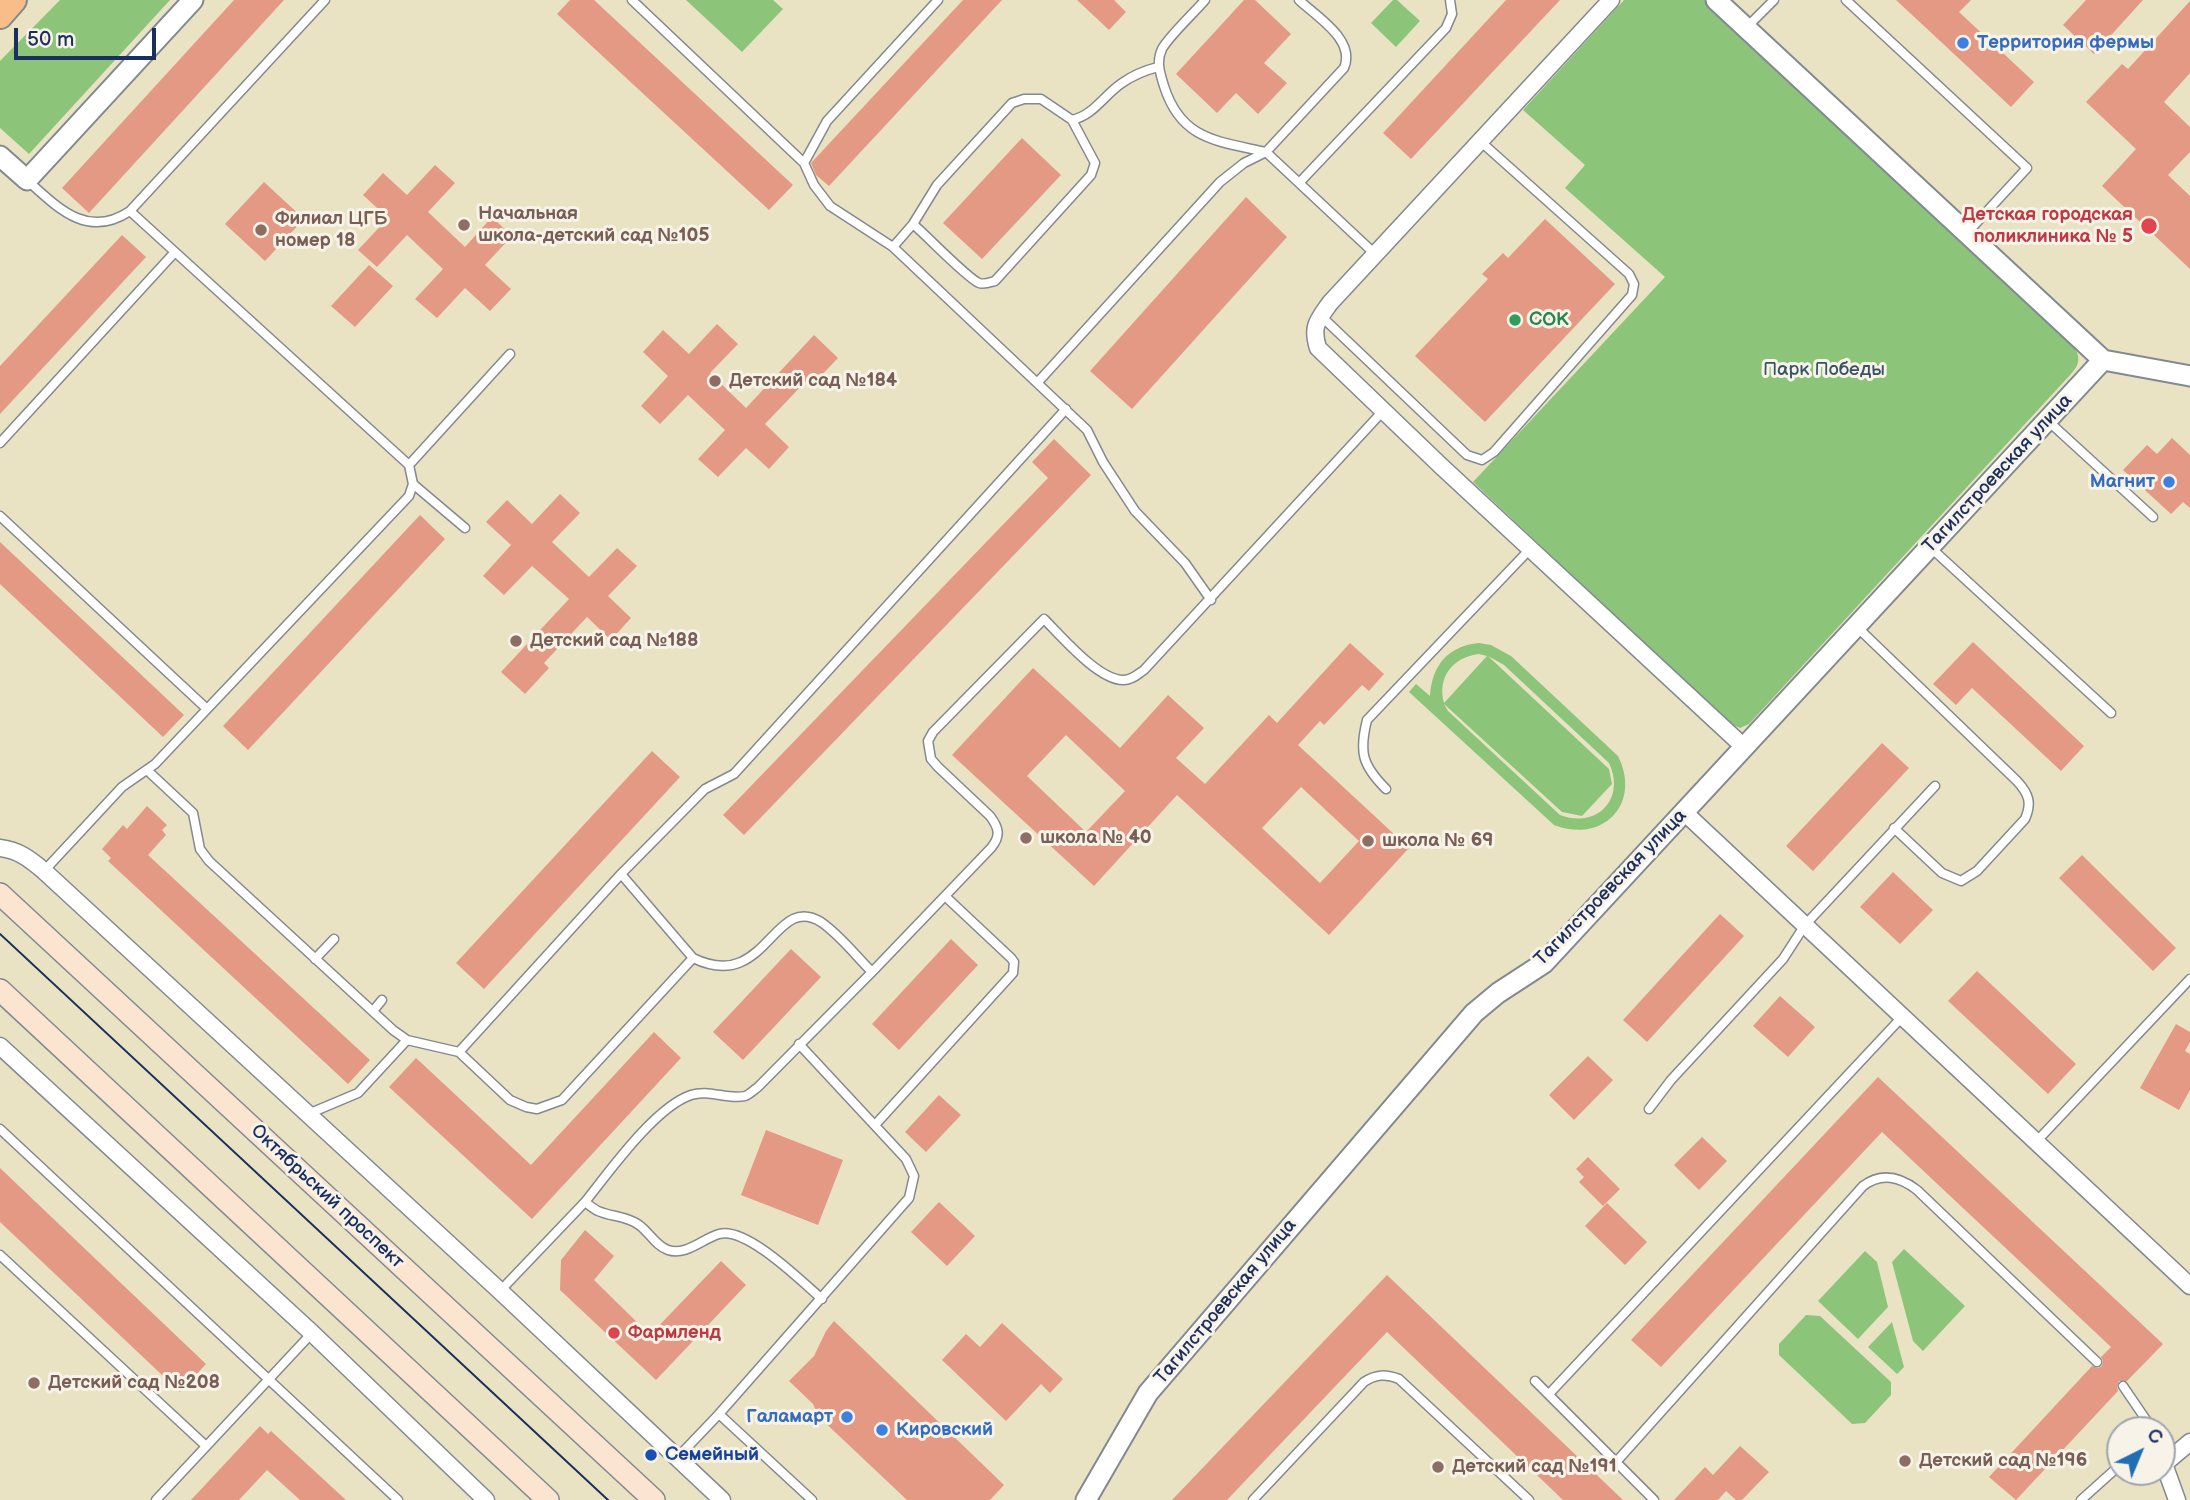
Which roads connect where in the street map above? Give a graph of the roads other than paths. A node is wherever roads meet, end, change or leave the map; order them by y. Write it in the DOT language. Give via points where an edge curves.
graph roads {
  1 [pos="14,0"];
  2 [pos="193,0"];
  3 [pos="325,0"];
  4 [pos="632,0"];
  5 [pos="938,0"];
  6 [pos="1205,0"];
  7 [pos="1299,0"];
  8 [pos="1450,0"];
  9 [pos="1612,0"];
  10 [pos="1716,0"];
  11 [pos="1774,0"];
  12 [pos="1846,0"];
  13 [pos="0,16"];
  14 [pos="1746,28"];
  15 [pos="1158,67"];
  16 [pos="1072,120"];
  17 [pos="1480,141"];
  18 [pos="1266,152"];
  19 [pos="0,156"];
  20 [pos="804,163"];
  21 [pos="27,180"];
  22 [pos="1300,182"];
  23 [pos="131,211"];
  24 [pos="914,224"];
  25 [pos="1967,233"];
  26 [pos="893,247"];
  27 [pos="175,252"];
  28 [pos="1375,254"];
  29 [pos="1321,316"];
  30 [pos="510,354"];
  31 [pos="2103,360"];
  32 [pos="2190,376"];
  33 [pos="1038,382"];
  34 [pos="1066,409"];
  35 [pos="1383,411"];
  36 [pos="2047,420"];
  37 [pos="0,443"];
  38 [pos="409,465"];
  39 [pos="413,484"];
  40 [pos="0,516"];
  41 [pos="2153,517"];
  42 [pos="465,528"];
  43 [pos="1930,547"];
  44 [pos="1531,548"];
  45 [pos="1211,600"];
  46 [pos="1857,627"];
  47 [pos="207,709"];
  48 [pos="2111,713"];
  49 [pos="1744,747"];
  50 [pos="148,771"];
  51 [pos="1935,786"];
  52 [pos="1386,789"];
  53 [pos="1684,812"];
  54 [pos="1894,828"];
  55 [pos="0,848"];
  56 [pos="44,871"];
  57 [pos="621,874"];
  58 [pos="0,894"];
  59 [pos="946,897"];
  60 [pos="1805,925"];
  61 [pos="334,939"];
  62 [pos="694,958"];
  63 [pos="315,959"];
  64 [pos="872,972"];
  65 [pos="2190,979"];
  66 [pos="0,990"];
  67 [pos="382,1000"];
  68 [pos="373,1011"];
  69 [pos="1903,1016"];
  70 [pos="407,1040"];
  71 [pos="799,1044"];
  72 [pos="0,1046"];
  73 [pos="458,1052"];
  74 [pos="1649,1109"];
  75 [pos="307,1115"];
  76 [pos="875,1125"];
  77 [pos="0,1129"];
  78 [pos="2036,1142"];
  79 [pos="584,1202"];
  80 [pos="0,1255"];
  81 [pos="2190,1286"];
  82 [pos="500,1291"];
  83 [pos="822,1298"];
  84 [pos="312,1333"];
  85 [pos="2096,1362"];
  86 [pos="269,1380"];
  87 [pos="1535,1381"];
  88 [pos="2123,1386"];
  89 [pos="1549,1394"];
  90 [pos="719,1414"];
  91 [pos="2143,1416"];
  92 [pos="206,1446"];
  93 [pos="678,1457"];
  94 [pos="1617,1461"];
  95 [pos="2106,1478"];
  96 [pos="156,1500"];
  97 [pos="398,1500"];
  98 [pos="486,1500"];
  99 [pos="548,1500"];
  100 [pos="654,1500"];
  101 [pos="722,1500"];
  102 [pos="812,1500"];
  103 [pos="1086,1500"];
  104 [pos="1253,1500"];
  105 [pos="1529,1500"];
  106 [pos="1654,1500"];
  107 [pos="2081,1500"];
  1 -- 13 [label="main road"];
  2 -- 21 [label="street"];
  3 -- 23 [label="lane"];
  4 -- 20 [label="lane"];
  5 -- 20 [label="lane" via="828,121"];
  6 -- 15 [label="lane" via="1162,48"];
  7 -- 18 [label="lane" via="1344,43 1348,60"];
  8 -- 22 [label="lane" via="1452,14 1446,29"];
  9 -- 17 [label="street"];
  10 -- 14 [label="street"];
  11 -- 14 [label="lane"];
  12 -- 25 [label="lane" via="2027,168"];
  14 -- 25 [label="street"];
  15 -- 16 [label="lane" via="1121,84 1093,110"];
  15 -- 18 [label="lane" via="1170,104 1184,122 1205,138"];
  16 -- 24 [label="lane" via="1041,99 1012,103 937,185"];
  16 -- 24 [label="lane" via="1095,163 1091,175 995,281 980,284"];
  17 -- 28 [label="street"];
  17 -- 29 [label="lane" via="1629,274 1634,284 1632,295 1494,452 1482,460 1467,455"];
  18 -- 22 [label="lane"];
  18 -- 33 [label="lane" via="1220,181"];
  19 -- 21 [label="street"];
  20 -- 26 [label="lane" via="830,206"];
  21 -- 23 [label="lane" via="77,219 111,222"];
  22 -- 28 [label="lane"];
  23 -- 27 [label="lane"];
  24 -- 26 [label="lane"];
  25 -- 31 [label="street"];
  26 -- 33 [label="lane"];
  27 -- 37 [label="lane"];
  27 -- 38 [label="lane"];
  28 -- 29 [label="street"];
  29 -- 35 [label="street" via="1315,325 1318,348"];
  30 -- 38 [label="lane"];
  31 -- 32 [label="street"];
  31 -- 36 [label="street, Тагилстроевская улица"];
  33 -- 34 [label="lane"];
  34 -- 45 [label="lane" via="1087,430 1135,511 1185,564"];
  34 -- 57 [label="lane" via="734,774 705,789"];
  35 -- 44 [label="street"];
  35 -- 45 [label="lane"];
  36 -- 41 [label="lane"];
  36 -- 43 [label="street, Тагилстроевская улица"];
  38 -- 39 [label="lane"];
  39 -- 42 [label="lane"];
  39 -- 47 [label="lane" via="409,496"];
  40 -- 47 [label="lane"];
  43 -- 46 [label="street, Тагилстроевская улица"];
  43 -- 48 [label="lane"];
  44 -- 49 [label="street"];
  44 -- 52 [label="lane" via="1367,720 1362,742 1365,762"];
  45 -- 59 [label="lane" via="1144,670 1124,680 1099,671 1044,619 933,732 928,741 931,759 990,816 999,834 991,849"];
  46 -- 49 [label="street, Тагилстроевская улица"];
  46 -- 54 [label="lane" via="2017,781 2029,798 2025,819 1978,871 1961,881 1942,873"];
  47 -- 50 [label="lane"];
  49 -- 53 [label="street, Тагилстроевская улица"];
  50 -- 56 [label="lane" via="122,787"];
  50 -- 63 [label="lane" via="193,813 204,855"];
  51 -- 54 [label="lane"];
  53 -- 60 [label="street"];
  53 -- 103 [label="street, Тагилстроевская улица" via="1544,963 1474,1013 1148,1394"];
  54 -- 60 [label="lane"];
  55 -- 56 [label="street" via="16,851"];
  56 -- 75 [label="street"];
  57 -- 62 [label="lane"];
  57 -- 73 [label="lane"];
  58 -- 100 [label="main road, Октябрьский проспект"];
  59 -- 64 [label="lane"];
  59 -- 76 [label="lane" via="1011,957 1013,973"];
  60 -- 69 [label="street"];
  60 -- 74 [label="lane" via="1783,959"];
  61 -- 63 [label="lane"];
  62 -- 64 [label="lane" via="708,965 732,967 749,960 779,928 807,917 820,921"];
  62 -- 73 [label="lane" via="562,1100 549,1106 537,1109 510,1100"];
  63 -- 68 [label="lane"];
  64 -- 71 [label="lane"];
  65 -- 78 [label="lane"];
  66 -- 99 [label="main road"];
  67 -- 68 [label="lane"];
  68 -- 70 [label="lane"];
  69 -- 78 [label="street"];
  69 -- 89 [label="lane"];
  70 -- 73 [label="lane"];
  70 -- 75 [label="lane" via="358,1093"];
  71 -- 76 [label="lane"];
  71 -- 79 [label="lane" via="745,1096 705,1092 673,1104"];
  72 -- 84 [label="street"];
  75 -- 82 [label="street"];
  76 -- 83 [label="lane" via="911,1167 914,1176 909,1198"];
  77 -- 86 [label="lane"];
  78 -- 81 [label="street"];
  79 -- 82 [label="lane"];
  79 -- 83 [label="lane" via="638,1224 669,1250 733,1233"];
  80 -- 92 [label="lane"];
  82 -- 93 [label="street"];
  83 -- 90 [label="lane"];
  84 -- 86 [label="lane"];
  84 -- 98 [label="street"];
  85 -- 94 [label="lane" via="1917,1190 1904,1180 1874,1178"];
  86 -- 92 [label="lane"];
  86 -- 97 [label="lane"];
  87 -- 89 [label="lane"];
  88 -- 91 [label="lane"];
  89 -- 94 [label="lane"];
  90 -- 93 [label="lane"];
  90 -- 102 [label="lane"];
  92 -- 96 [label="lane"];
  93 -- 101 [label="street"];
  94 -- 106 [label="lane"];
  95 -- 107 [label="lane"];
  104 -- 105 [label="lane" via="1364,1382 1389,1375 1399,1379"];
}
